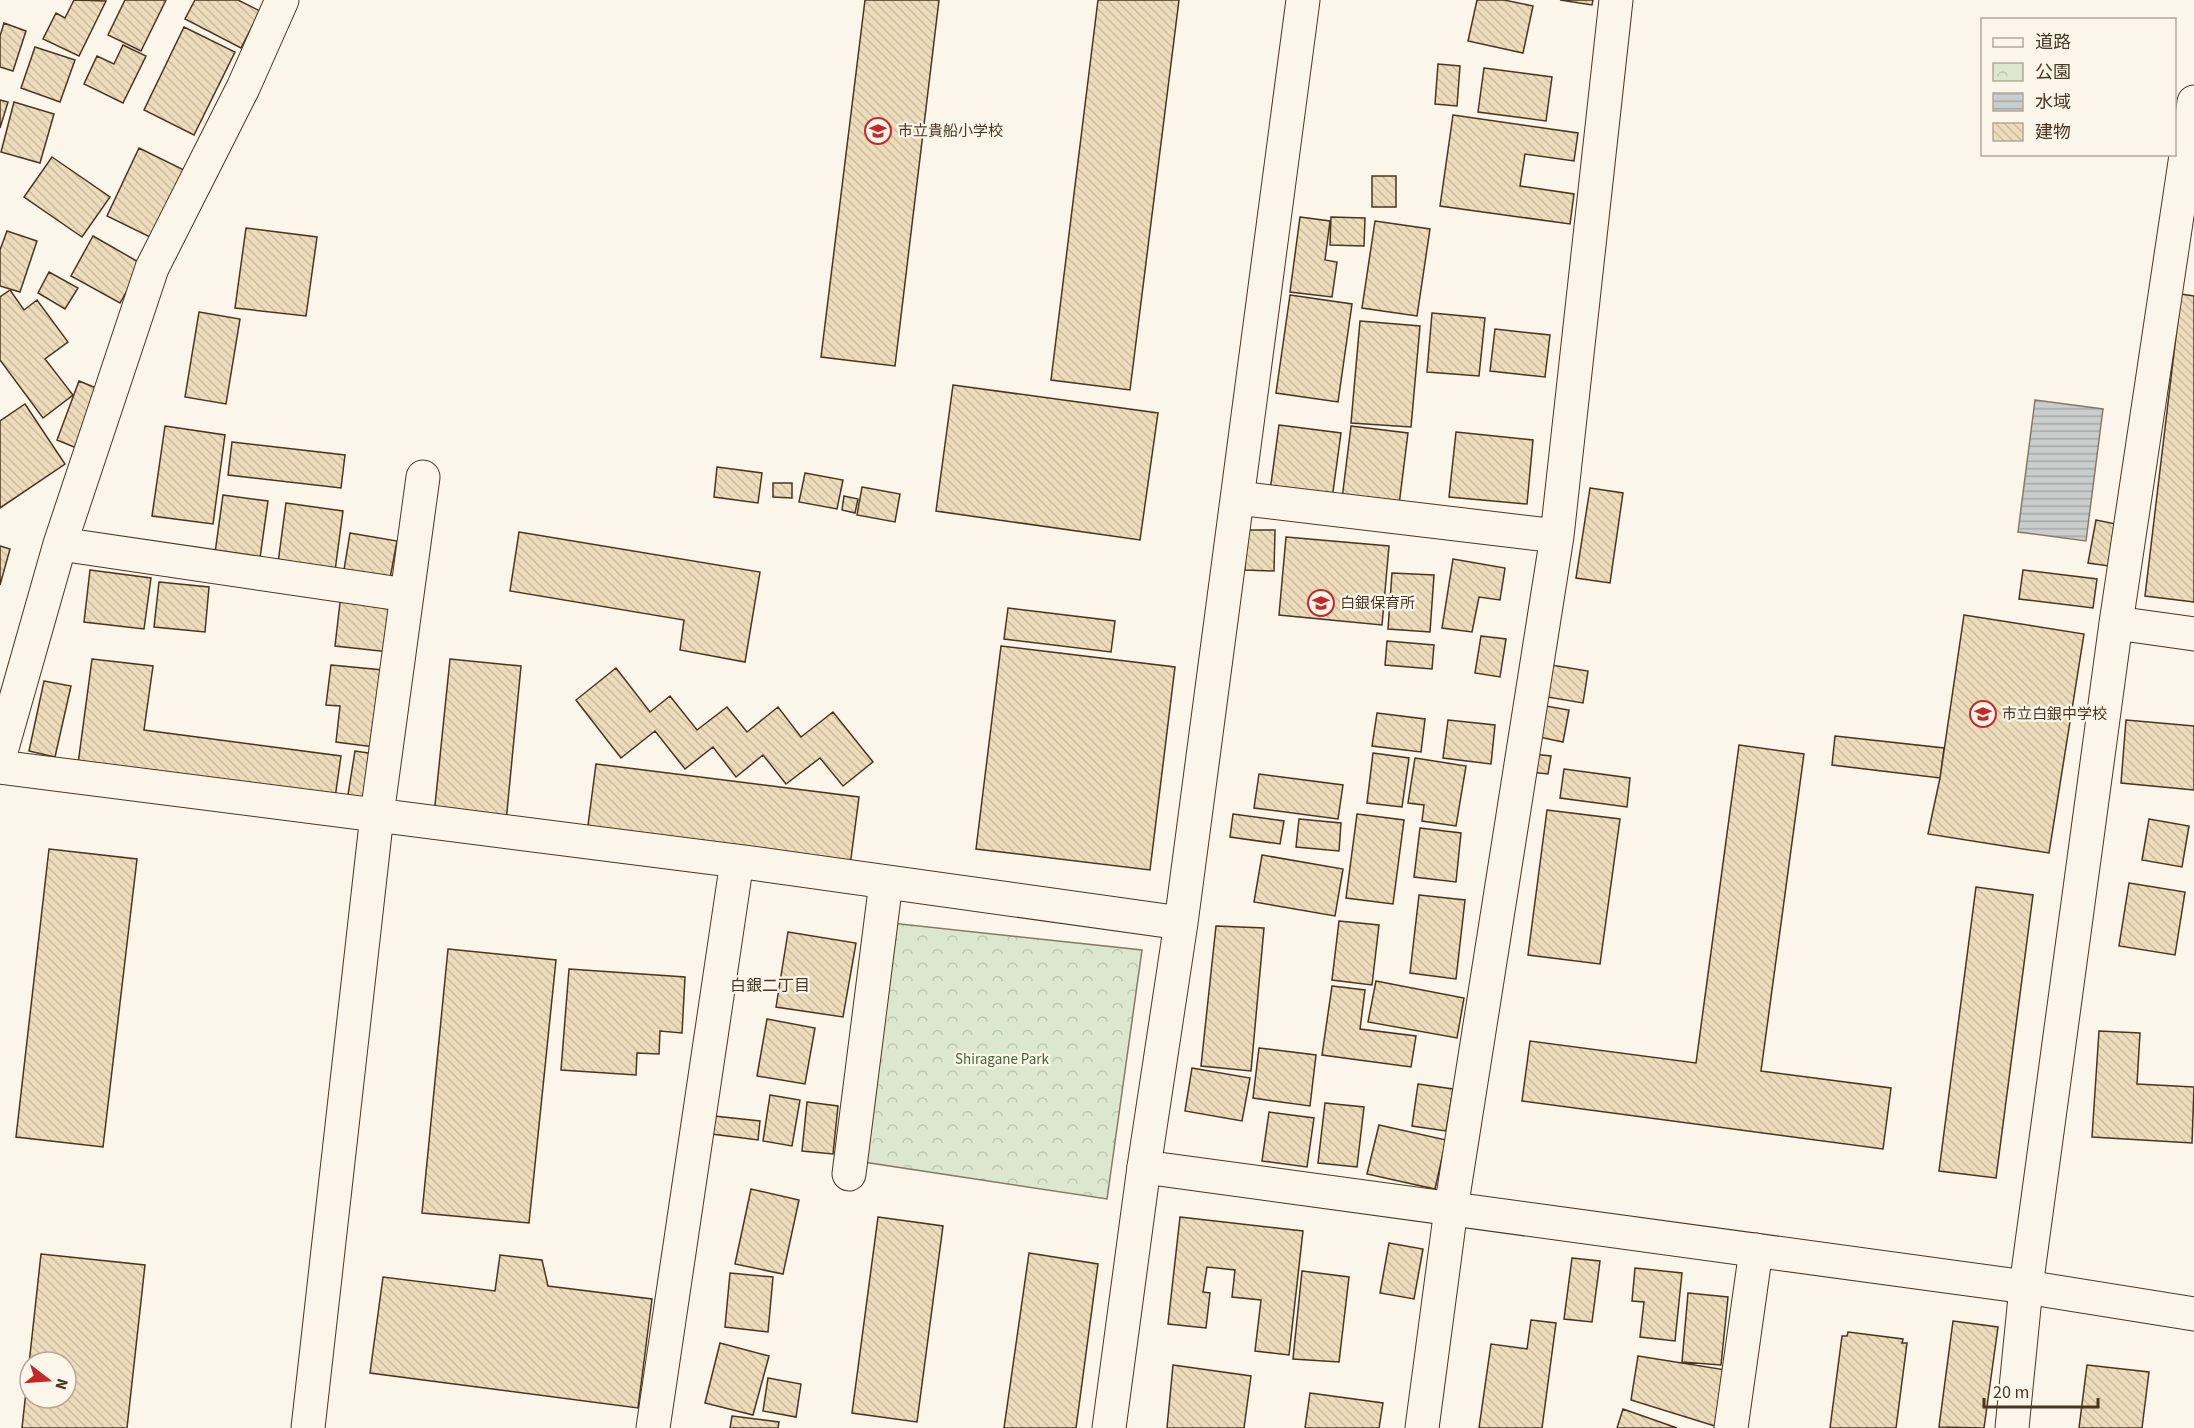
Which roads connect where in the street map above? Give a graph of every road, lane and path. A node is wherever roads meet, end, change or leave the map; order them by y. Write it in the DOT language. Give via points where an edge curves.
graph roads {
  1 [pos="282,0"];
  2 [pos="1304,0"];
  3 [pos="1616,0"];
  4 [pos="2194,102"];
  5 [pos="423,477"];
  6 [pos="1238,498"];
  7 [pos="1557,536"];
  8 [pos="60,544"];
  9 [pos="407,595"];
  10 [pos="2116,624"];
  11 [pos="2194,634"];
  12 [pos="0,755"];
  13 [pos="0,767"];
  14 [pos="377,815"];
  15 [pos="737,861"];
  16 [pos="886,882"];
  17 [pos="1181,922"];
  18 [pos="1144,1167"];
  19 [pos="849,1174"];
  20 [pos="1451,1209"];
  21 [pos="1756,1250"];
  22 [pos="2026,1287"];
  23 [pos="2194,1314"];
  24 [pos="308,1428"];
  25 [pos="653,1428"];
  26 [pos="1109,1428"];
  27 [pos="1422,1428"];
  28 [pos="1731,1428"];
  29 [pos="2012,1428"];
  1 -- 8 [label="street" via="243,88 152,268"];
  2 -- 6 [label="street"];
  3 -- 7 [label="street"];
  4 -- 10 [label="street"];
  5 -- 9 [label="street"];
  6 -- 7 [label="street"];
  6 -- 17 [label="street"];
  7 -- 20 [label="street"];
  8 -- 9 [label="street"];
  8 -- 12 [label="street"];
  9 -- 14 [label="street"];
  10 -- 11 [label="street"];
  10 -- 22 [label="street"];
  13 -- 14 [label="street"];
  14 -- 15 [label="street"];
  14 -- 24 [label="street"];
  15 -- 16 [label="street"];
  15 -- 25 [label="street"];
  16 -- 17 [label="street"];
  16 -- 19 [label="street"];
  17 -- 18 [label="street"];
  18 -- 20 [label="street"];
  18 -- 26 [label="street"];
  20 -- 21 [label="street"];
  20 -- 27 [label="street"];
  21 -- 22 [label="street"];
  21 -- 28 [label="street"];
  22 -- 23 [label="street"];
  22 -- 29 [label="street"];
}
